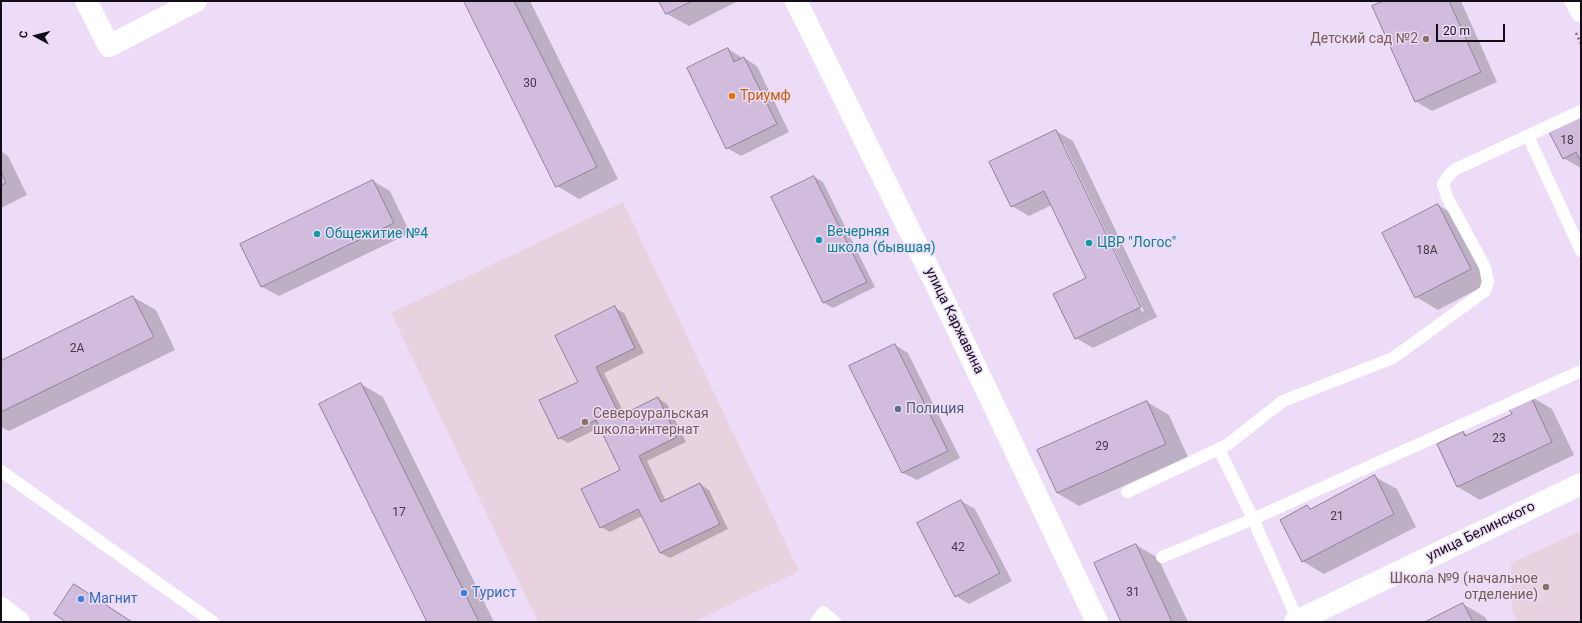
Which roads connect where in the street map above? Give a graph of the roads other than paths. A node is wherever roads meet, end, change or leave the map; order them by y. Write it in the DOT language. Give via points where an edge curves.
graph roads {
  1 [pos="86,1"];
  2 [pos="196,1"];
  3 [pos="796,1"];
  4 [pos="1576,1"];
  5 [pos="1581,11"];
  6 [pos="1581,111"];
  7 [pos="1528,136"];
  8 [pos="1581,251"];
  9 [pos="1581,371"];
  10 [pos="1219,449"];
  11 [pos="1,471"];
  12 [pos="1581,484"];
  13 [pos="1127,492"];
  14 [pos="1253,519"];
  15 [pos="1162,557"];
  16 [pos="1,608"];
  17 [pos="1296,621"];
  18 [pos="19,622"];
  19 [pos="213,622"];
  20 [pos="816,622"];
  21 [pos="835,622"];
  22 [pos="1097,622"];
  1 -- 2 [label="street" via="109,46"];
  3 -- 22 [label="street, улица Каржавина" via="935,282"];
  4 -- 5 [label="street"];
  6 -- 7 [label="lane"];
  7 -- 8 [label="lane"];
  7 -- 10 [label="lane" via="1456,169 1444,184 1447,197 1485,267 1488,282 1485,290 1392,358 1283,400"];
  9 -- 14 [label="lane"];
  10 -- 13 [label="lane"];
  10 -- 14 [label="lane"];
  11 -- 19 [label="lane"];
  12 -- 17 [label="street, улица Белинского"];
  14 -- 15 [label="lane"];
  14 -- 17 [label="lane"];
  16 -- 18 [label="street"];
  20 -- 21 [label="lane" via="823,612"];
}
